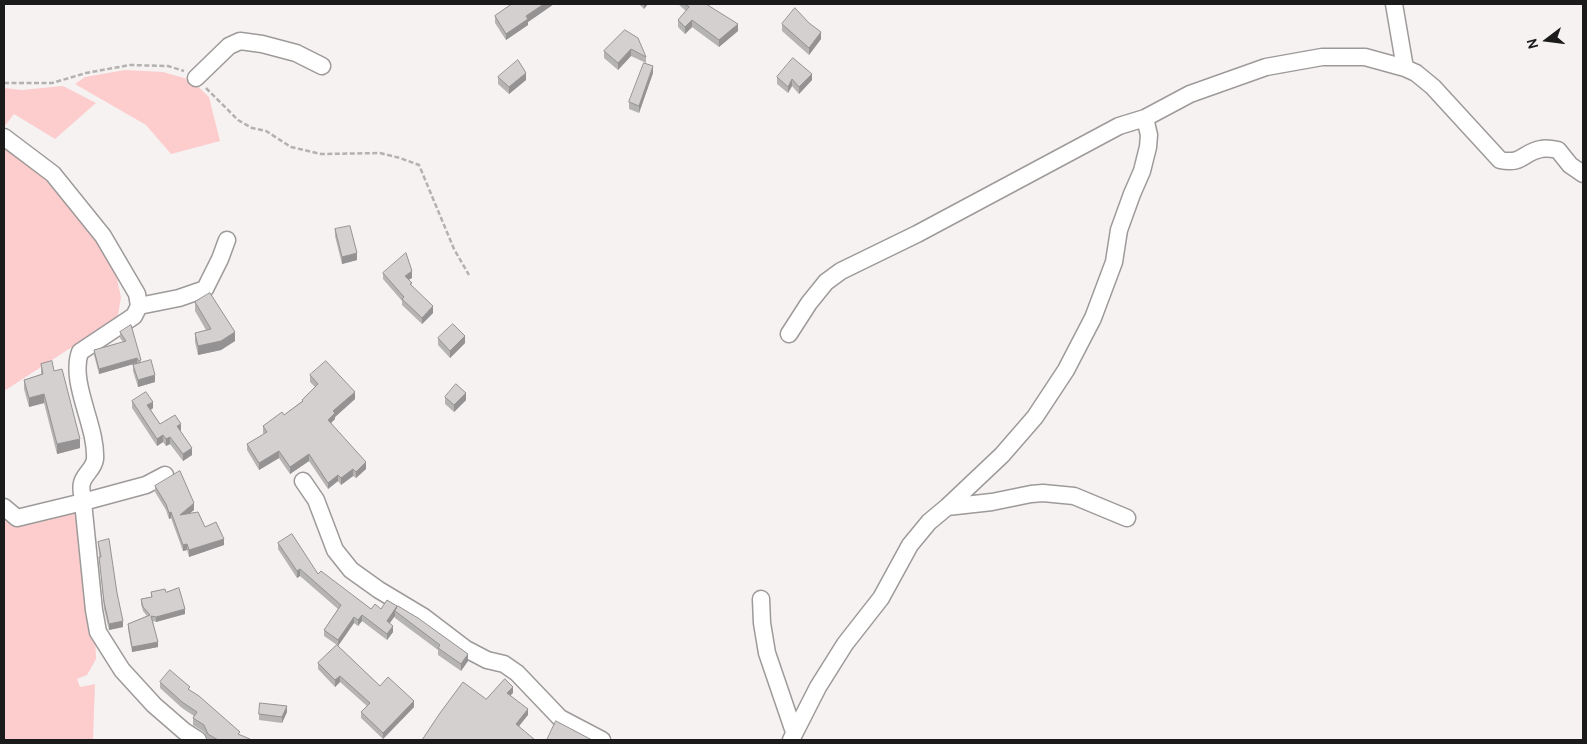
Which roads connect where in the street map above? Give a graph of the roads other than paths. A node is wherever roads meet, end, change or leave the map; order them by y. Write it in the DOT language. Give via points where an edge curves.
graph roads {
  1 [pos="1394,4"];
  2 [pos="322,66"];
  3 [pos="1405,68"];
  4 [pos="196,78"];
  5 [pos="1145,118"];
  6 [pos="4,137"];
  7 [pos="1583,174"];
  8 [pos="226,240"];
  9 [pos="139,306"];
  10 [pos="789,334"];
  11 [pos="165,475"];
  12 [pos="303,481"];
  13 [pos="83,502"];
  14 [pos="4,507"];
  15 [pos="947,507"];
  16 [pos="1127,518"];
  17 [pos="761,599"];
  18 [pos="793,736"];
  19 [pos="198,740"];
  20 [pos="602,740"];
  1 -- 3 [label="street"];
  2 -- 4 [label="street" via="296,53 240,41 229,46"];
  3 -- 5 [label="street" via="1365,56 1322,56 1266,67 1190,94"];
  3 -- 7 [label="street" via="1433,87 1500,160 1520,160 1541,149 1558,150 1570,165"];
  5 -- 10 [label="street" via="1119,126 918,234 841,271 826,282 808,303"];
  5 -- 15 [label="street" via="1149,135 1142,171 1120,230 1114,262 1089,327 1035,417 1002,455"];
  6 -- 9 [label="street" via="53,174 103,236 137,294"];
  8 -- 9 [label="street" via="204,289"];
  9 -- 13 [label="street" via="134,316 80,352 76,362 95,462 82,483"];
  11 -- 13 [label="street" via="146,485"];
  12 -- 20 [label="street" via="316,500 335,550 352,570 466,649 487,660 504,664 517,673 560,718"];
  13 -- 14 [label="street" via="18,518"];
  13 -- 19 [label="street" via="98,632 122,670 154,705"];
  15 -- 16 [label="street" via="1043,493 1074,496"];
  15 -- 18 [label="street" via="910,545 881,598 822,680"];
  17 -- 18 [label="street" via="767,653"];
}
